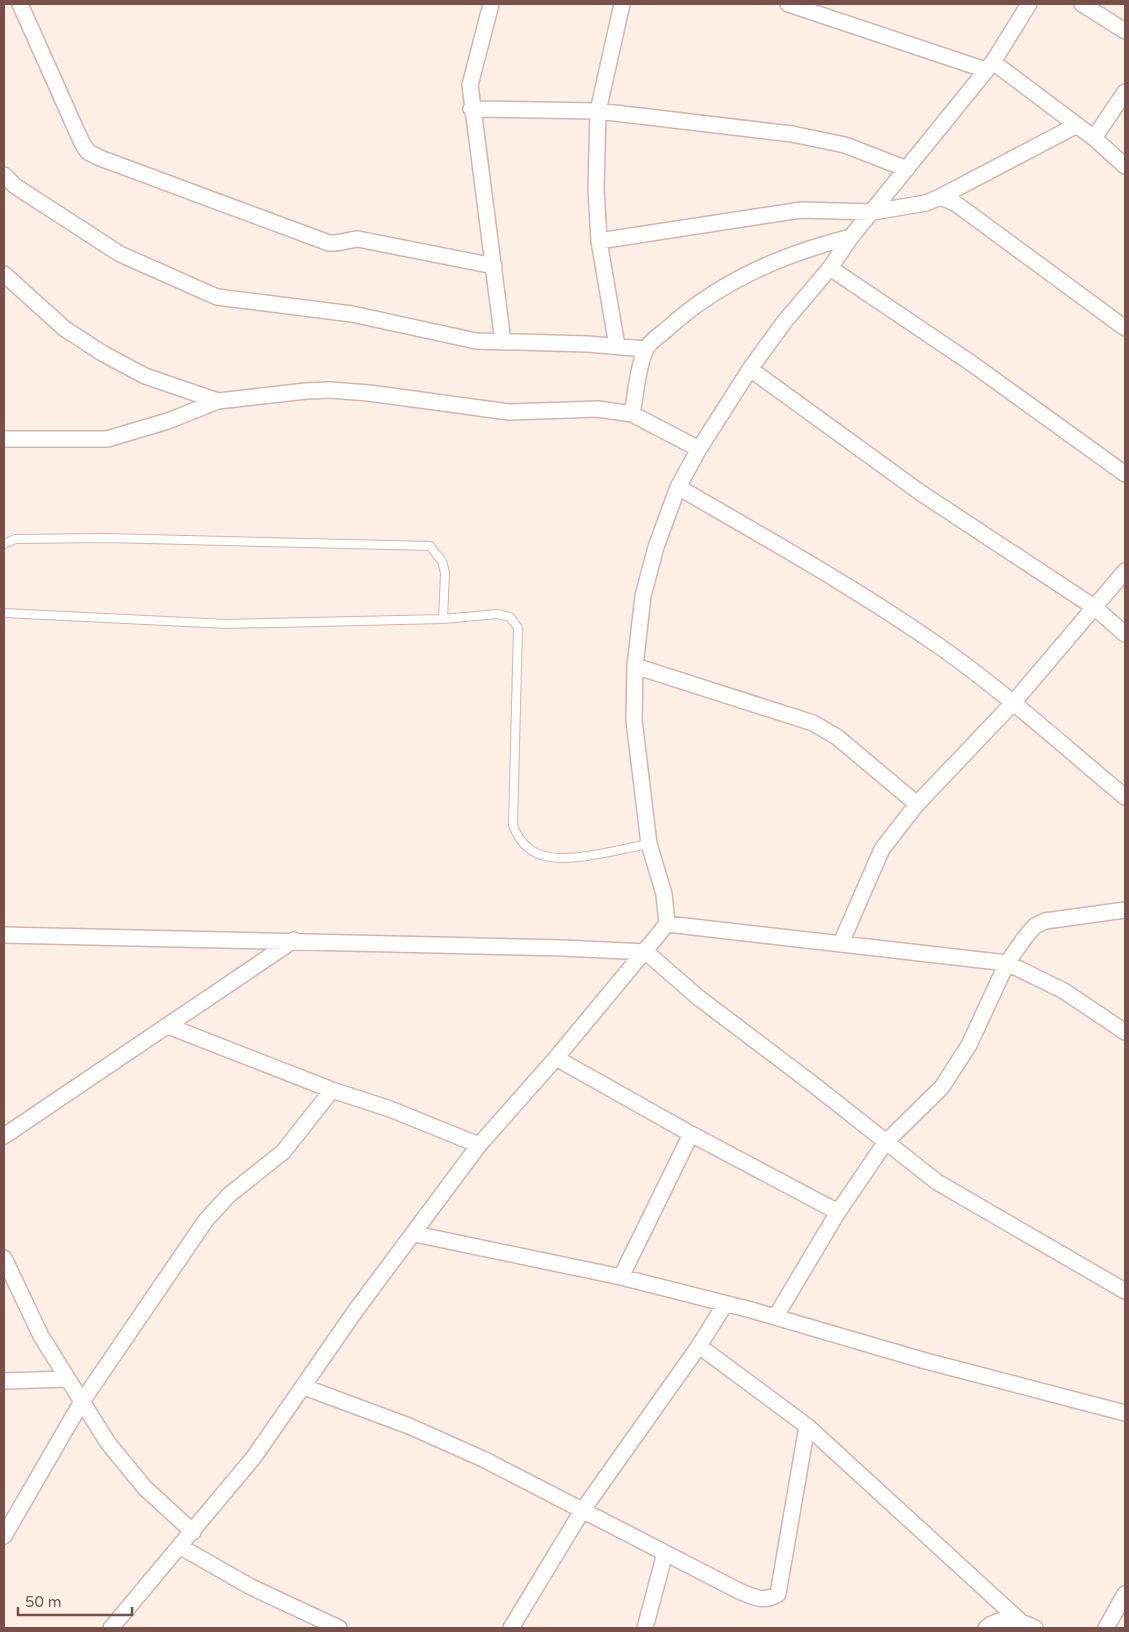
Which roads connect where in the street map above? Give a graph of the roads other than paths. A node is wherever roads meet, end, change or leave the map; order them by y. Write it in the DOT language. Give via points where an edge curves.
graph roads {
  1 [pos="20,4"];
  2 [pos="492,4"];
  3 [pos="622,4"];
  4 [pos="788,4"];
  5 [pos="1029,4"];
  6 [pos="1082,4"];
  7 [pos="1125,31"];
  8 [pos="990,66"];
  9 [pos="1125,92"];
  10 [pos="471,109"];
  11 [pos="598,111"];
  12 [pos="1077,125"];
  13 [pos="1094,138"];
  14 [pos="1125,166"];
  15 [pos="907,169"];
  16 [pos="4,176"];
  17 [pos="940,197"];
  18 [pos="873,212"];
  19 [pos="851,237"];
  20 [pos="599,241"];
  21 [pos="494,266"];
  22 [pos="830,268"];
  23 [pos="4,274"];
  24 [pos="1125,328"];
  25 [pos="503,342"];
  26 [pos="617,346"];
  27 [pos="645,349"];
  28 [pos="750,369"];
  29 [pos="218,402"];
  30 [pos="632,414"];
  31 [pos="4,439"];
  32 [pos="700,449"];
  33 [pos="1125,474"];
  34 [pos="678,488"];
  35 [pos="4,544"];
  36 [pos="1125,571"];
  37 [pos="1094,607"];
  38 [pos="4,613"];
  39 [pos="443,619"];
  40 [pos="1125,634"];
  41 [pos="635,666"];
  42 [pos="1013,703"];
  43 [pos="1125,798"];
  44 [pos="917,804"];
  45 [pos="649,844"];
  46 [pos="1125,910"];
  47 [pos="667,924"];
  48 [pos="4,935"];
  49 [pos="294,940"];
  50 [pos="841,943"];
  51 [pos="646,952"];
  52 [pos="1007,962"];
  53 [pos="168,1026"];
  54 [pos="1125,1032"];
  55 [pos="556,1058"];
  56 [pos="332,1090"];
  57 [pos="692,1134"];
  58 [pos="4,1136"];
  59 [pos="885,1144"];
  60 [pos="479,1145"];
  61 [pos="838,1212"];
  62 [pos="415,1234"];
  63 [pos="4,1258"];
  64 [pos="620,1277"];
  65 [pos="1125,1291"];
  66 [pos="725,1304"];
  67 [pos="776,1316"];
  68 [pos="699,1346"];
  69 [pos="66,1379"];
  70 [pos="4,1381"];
  71 [pos="304,1387"];
  72 [pos="82,1403"];
  73 [pos="1125,1413"];
  74 [pos="807,1426"];
  75 [pos="582,1512"];
  76 [pos="193,1532"];
  77 [pos="4,1536"];
  78 [pos="181,1547"];
  79 [pos="665,1553"];
  80 [pos="1125,1594"];
  81 [pos="1019,1620"];
  82 [pos="312,1624"];
  83 [pos="111,1628"];
  84 [pos="338,1628"];
  85 [pos="511,1628"];
  86 [pos="645,1628"];
  87 [pos="986,1628"];
  88 [pos="1035,1628"];
  89 [pos="1106,1628"];
  1 -- 21 [label="street" via="88,152 329,244 358,239"];
  2 -- 10 [label="street" via="471,76"];
  3 -- 11 [label="street"];
  4 -- 8 [label="street"];
  5 -- 8 [label="street"];
  6 -- 7 [label="street"];
  8 -- 12 [label="street"];
  8 -- 15 [label="street"];
  9 -- 13 [label="street"];
  10 -- 11 [label="street"];
  10 -- 21 [label="street"];
  11 -- 15 [label="street" via="792,134 846,145"];
  11 -- 20 [label="street" via="596,212"];
  12 -- 13 [label="street"];
  12 -- 17 [label="street"];
  13 -- 14 [label="street"];
  15 -- 18 [label="street"];
  16 -- 25 [label="street" via="120,254 207,294 352,314 453,338"];
  17 -- 18 [label="street" via="926,203"];
  17 -- 24 [label="street" via="955,203"];
  18 -- 19 [label="street"];
  18 -- 20 [label="street" via="801,210"];
  19 -- 22 [label="street"];
  19 -- 27 [label="street" via="797,252 734,280 690,308"];
  20 -- 26 [label="street"];
  21 -- 25 [label="street"];
  22 -- 28 [label="street"];
  22 -- 33 [label="street" via="971,363"];
  23 -- 29 [label="street" via="65,329 102,352 145,376"];
  25 -- 26 [label="street"];
  26 -- 27 [label="street"];
  27 -- 30 [label="street"];
  28 -- 32 [label="street"];
  28 -- 37 [label="street" via="921,494"];
  29 -- 30 [label="street" via="330,390 509,412 598,409"];
  29 -- 31 [label="street" via="107,439"];
  30 -- 32 [label="street"];
  32 -- 34 [label="street"];
  34 -- 41 [label="street" via="656,547 643,596"];
  34 -- 42 [label="street" via="856,591 946,652"];
  35 -- 39 [label="lane" via="15,539 106,538 430,546 442,561 445,573"];
  36 -- 37 [label="street"];
  37 -- 40 [label="street"];
  37 -- 42 [label="street"];
  38 -- 39 [label="lane" via="227,624"];
  39 -- 45 [label="lane" via="497,614 510,617 518,628 513,825 519,840 532,851 568,858"];
  41 -- 44 [label="street" via="813,723 837,737"];
  41 -- 45 [label="street" via="634,720"];
  42 -- 43 [label="street"];
  42 -- 44 [label="street"];
  44 -- 50 [label="street" via="882,849"];
  45 -- 47 [label="street" via="664,894"];
  46 -- 52 [label="street" via="1045,921 1035,926"];
  47 -- 50 [label="street"];
  47 -- 51 [label="street"];
  48 -- 49 [label="street"];
  49 -- 51 [label="street"];
  49 -- 53 [label="street"];
  50 -- 52 [label="street"];
  51 -- 55 [label="street"];
  51 -- 59 [label="street" via="699,998 814,1084"];
  52 -- 54 [label="street" via="1064,991"];
  52 -- 59 [label="street" via="969,1045 942,1087"];
  53 -- 56 [label="street"];
  53 -- 58 [label="street"];
  55 -- 57 [label="street"];
  55 -- 60 [label="street"];
  56 -- 60 [label="street" via="390,1109"];
  56 -- 72 [label="street" via="283,1152 229,1195 206,1220"];
  57 -- 61 [label="street"];
  57 -- 64 [label="street"];
  59 -- 61 [label="street"];
  59 -- 65 [label="street" via="937,1182"];
  60 -- 62 [label="street"];
  61 -- 67 [label="street"];
  62 -- 64 [label="street"];
  62 -- 71 [label="street" via="356,1310"];
  63 -- 69 [label="street" via="41,1336"];
  64 -- 66 [label="street"];
  66 -- 67 [label="street"];
  66 -- 68 [label="street"];
  67 -- 73 [label="street" via="922,1360"];
  68 -- 74 [label="street"];
  68 -- 75 [label="street"];
  69 -- 70 [label="street"];
  69 -- 72 [label="street"];
  71 -- 75 [label="street" via="409,1426"];
  71 -- 76 [label="street"];
  72 -- 76 [label="street" via="121,1461"];
  72 -- 77 [label="street"];
  74 -- 79 [label="street" via="778,1594 768,1600 757,1599"];
  74 -- 81 [label="street"];
  75 -- 79 [label="street"];
  75 -- 85 [label="street"];
  76 -- 78 [label="street"];
  78 -- 82 [label="street"];
  78 -- 83 [label="street"];
  79 -- 86 [label="street"];
  80 -- 89 [label="street"];
  81 -- 87 [label="street" via="1003,1620"];
  81 -- 88 [label="street"];
  82 -- 84 [label="street"];
}
